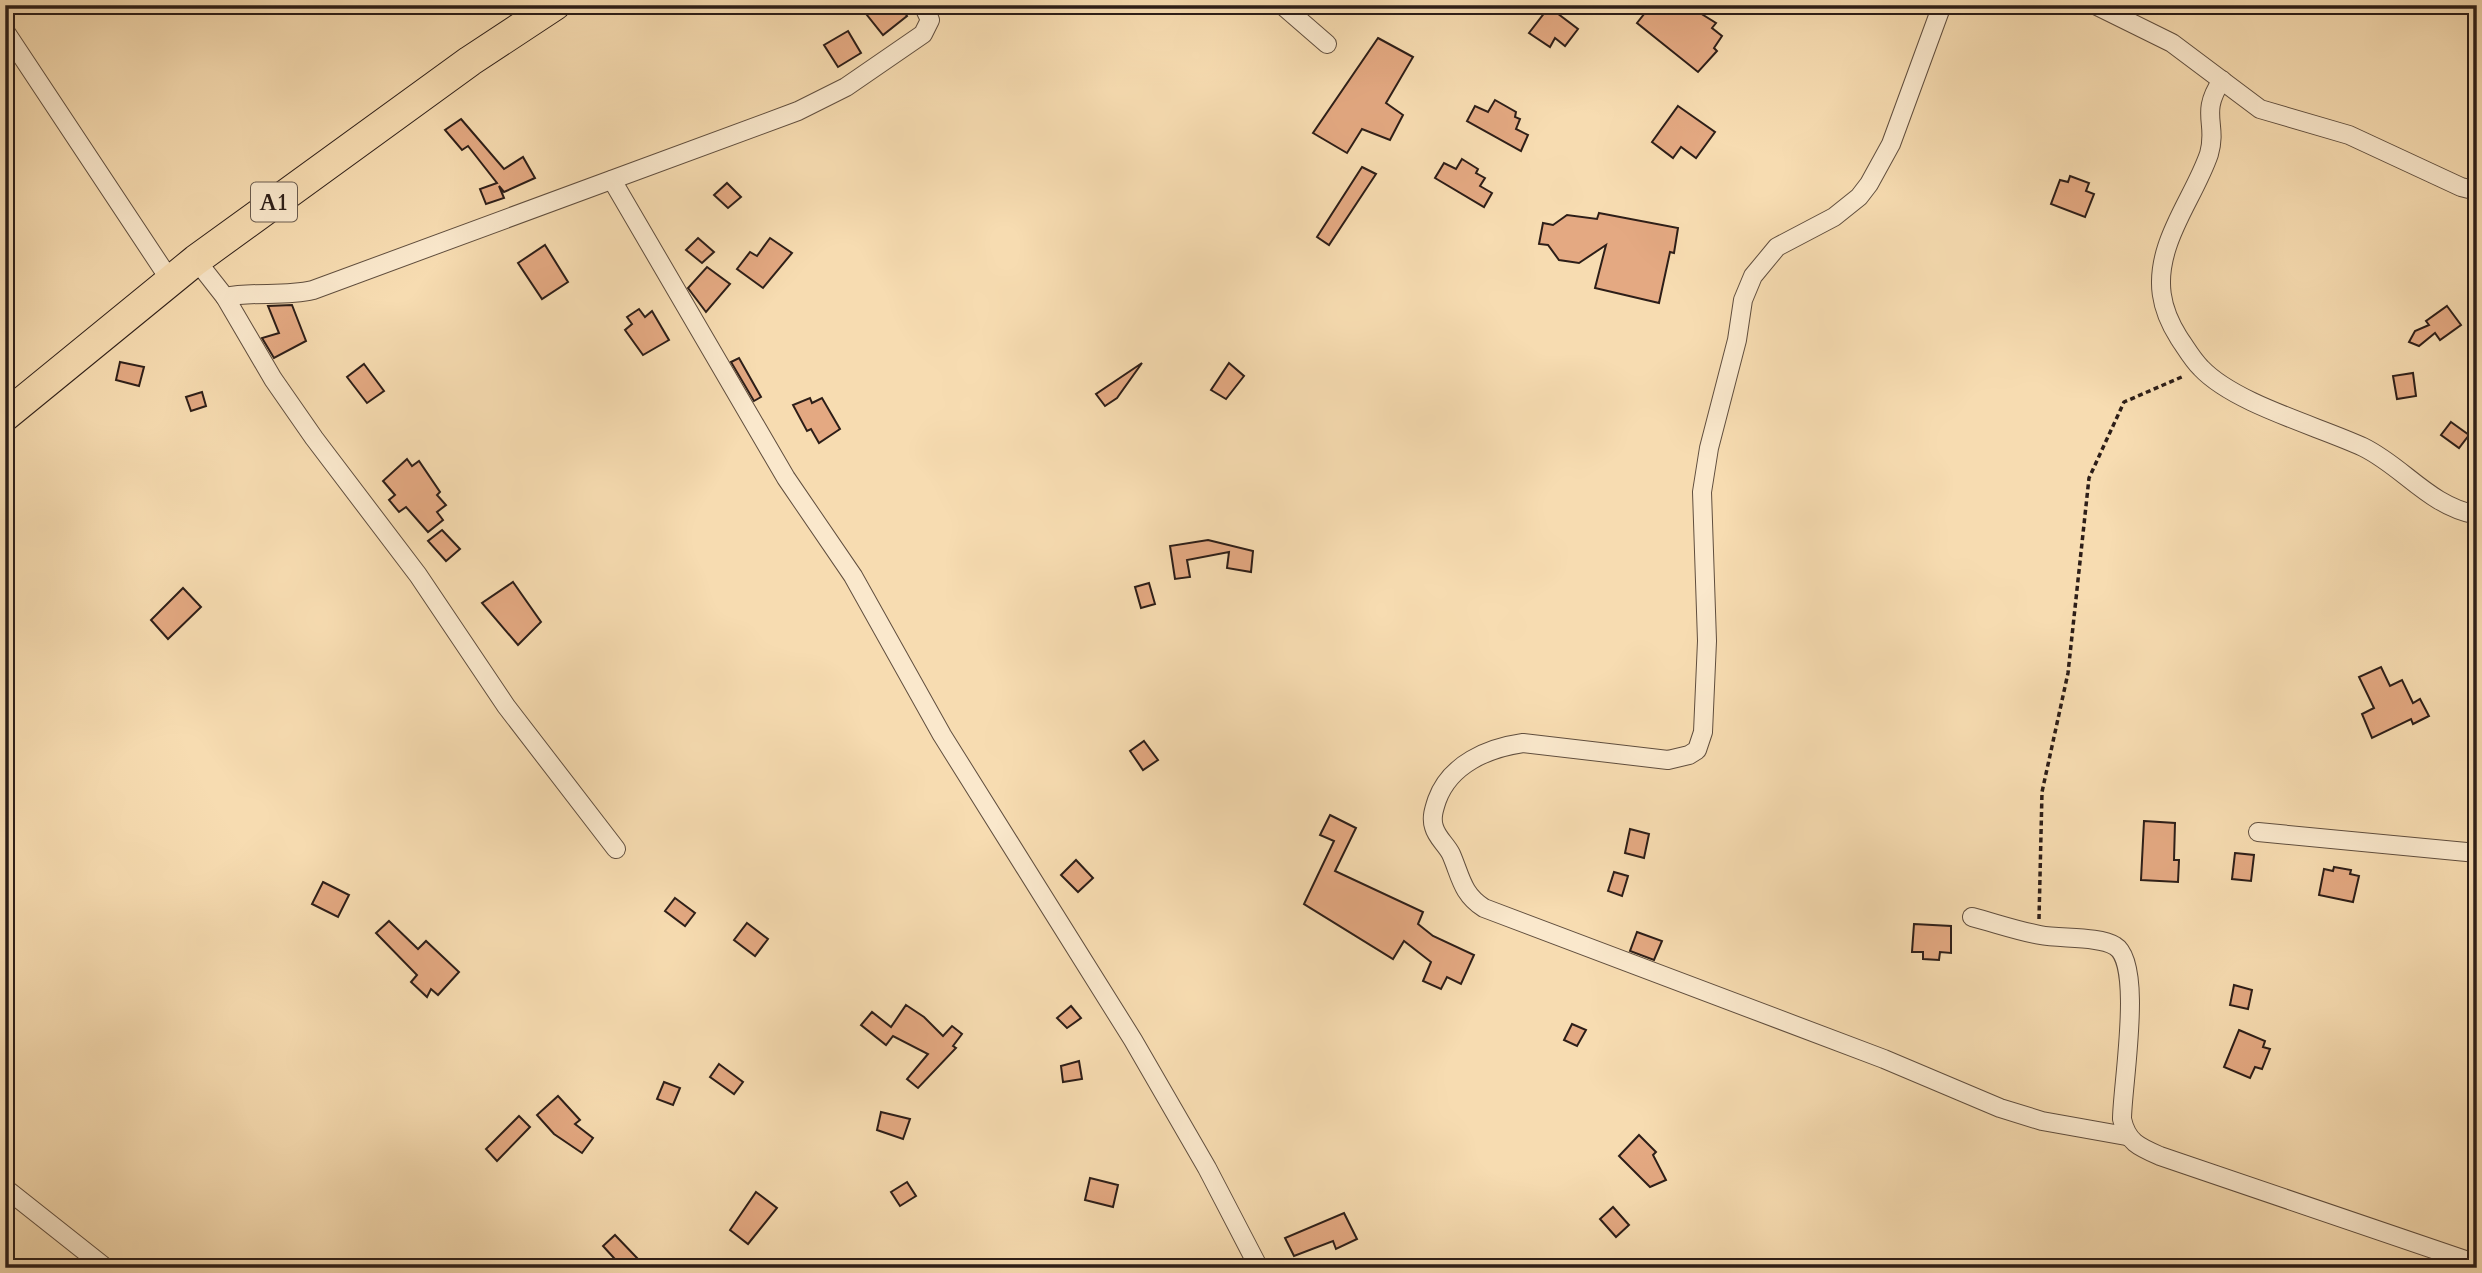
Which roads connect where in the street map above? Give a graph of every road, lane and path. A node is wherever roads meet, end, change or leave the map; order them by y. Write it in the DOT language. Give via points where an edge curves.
graph roads {
  1 [pos="555,5"];
  2 [pos="923,5"];
  3 [pos="1282,5"];
  4 [pos="1942,5"];
  5 [pos="2095,5"];
  6 [pos="5,31"];
  7 [pos="1327,44"];
  8 [pos="2222,80"];
  9 [pos="612,180"];
  10 [pos="2477,191"];
  11 [pos="196,260"];
  12 [pos="170,281"];
  13 [pos="225,297"];
  14 [pos="2202,369"];
  15 [pos="5,416"];
  16 [pos="2477,515"];
  17 [pos="2258,832"];
  18 [pos="616,849"];
  19 [pos="2477,853"];
  20 [pos="1972,917"];
  21 [pos="2038,935"];
  22 [pos="2126,1136"];
  23 [pos="5,1188"];
  24 [pos="2477,1264"];
  25 [pos="106,1268"];
  26 [pos="1259,1268"];
  1 -- 11 [label="highway, A1" via="470,61"];
  2 -- 9 [label="street" via="930,20 923,34 820,101"];
  3 -- 7 [label="street"];
  4 -- 22 [label="street" via="1891,144 1869,184 1834,217 1777,247 1753,276 1743,300 1702,492 1707,641 1703,732 1697,750 1668,760 1523,743 1500,746 1453,773 1440,793 1433,824 1463,890 1484,908 1884,1059 2000,1108 2042,1121"];
  5 -- 8 [label="street" via="2172,43"];
  6 -- 12 [label="street"];
  8 -- 10 [label="street" via="2260,109 2348,135"];
  8 -- 14 [label="street" via="2211,97 2209,155 2167,245 2160,278 2162,307"];
  9 -- 13 [label="street" via="313,290"];
  9 -- 26 [label="street" via="786,478 853,576 942,734 1139,1050 1208,1168"];
  11 -- 12 [label="highway, A1"];
  11 -- 13 [label="street"];
  12 -- 15 [label="highway, A1"];
  13 -- 18 [label="street" via="314,438 438,603 506,706"];
  14 -- 16 [label="street" via="2255,401 2366,449 2434,499"];
  14 -- 21 [label="path" via="2124,401 2089,478 2068,673 2042,792"];
  17 -- 19 [label="street"];
  20 -- 21 [label="street"];
  21 -- 22 [label="street" via="2107,943 2124,955 2129,970 2122,1095"];
  22 -- 24 [label="street" via="2160,1156"];
  23 -- 25 [label="street"];
}
